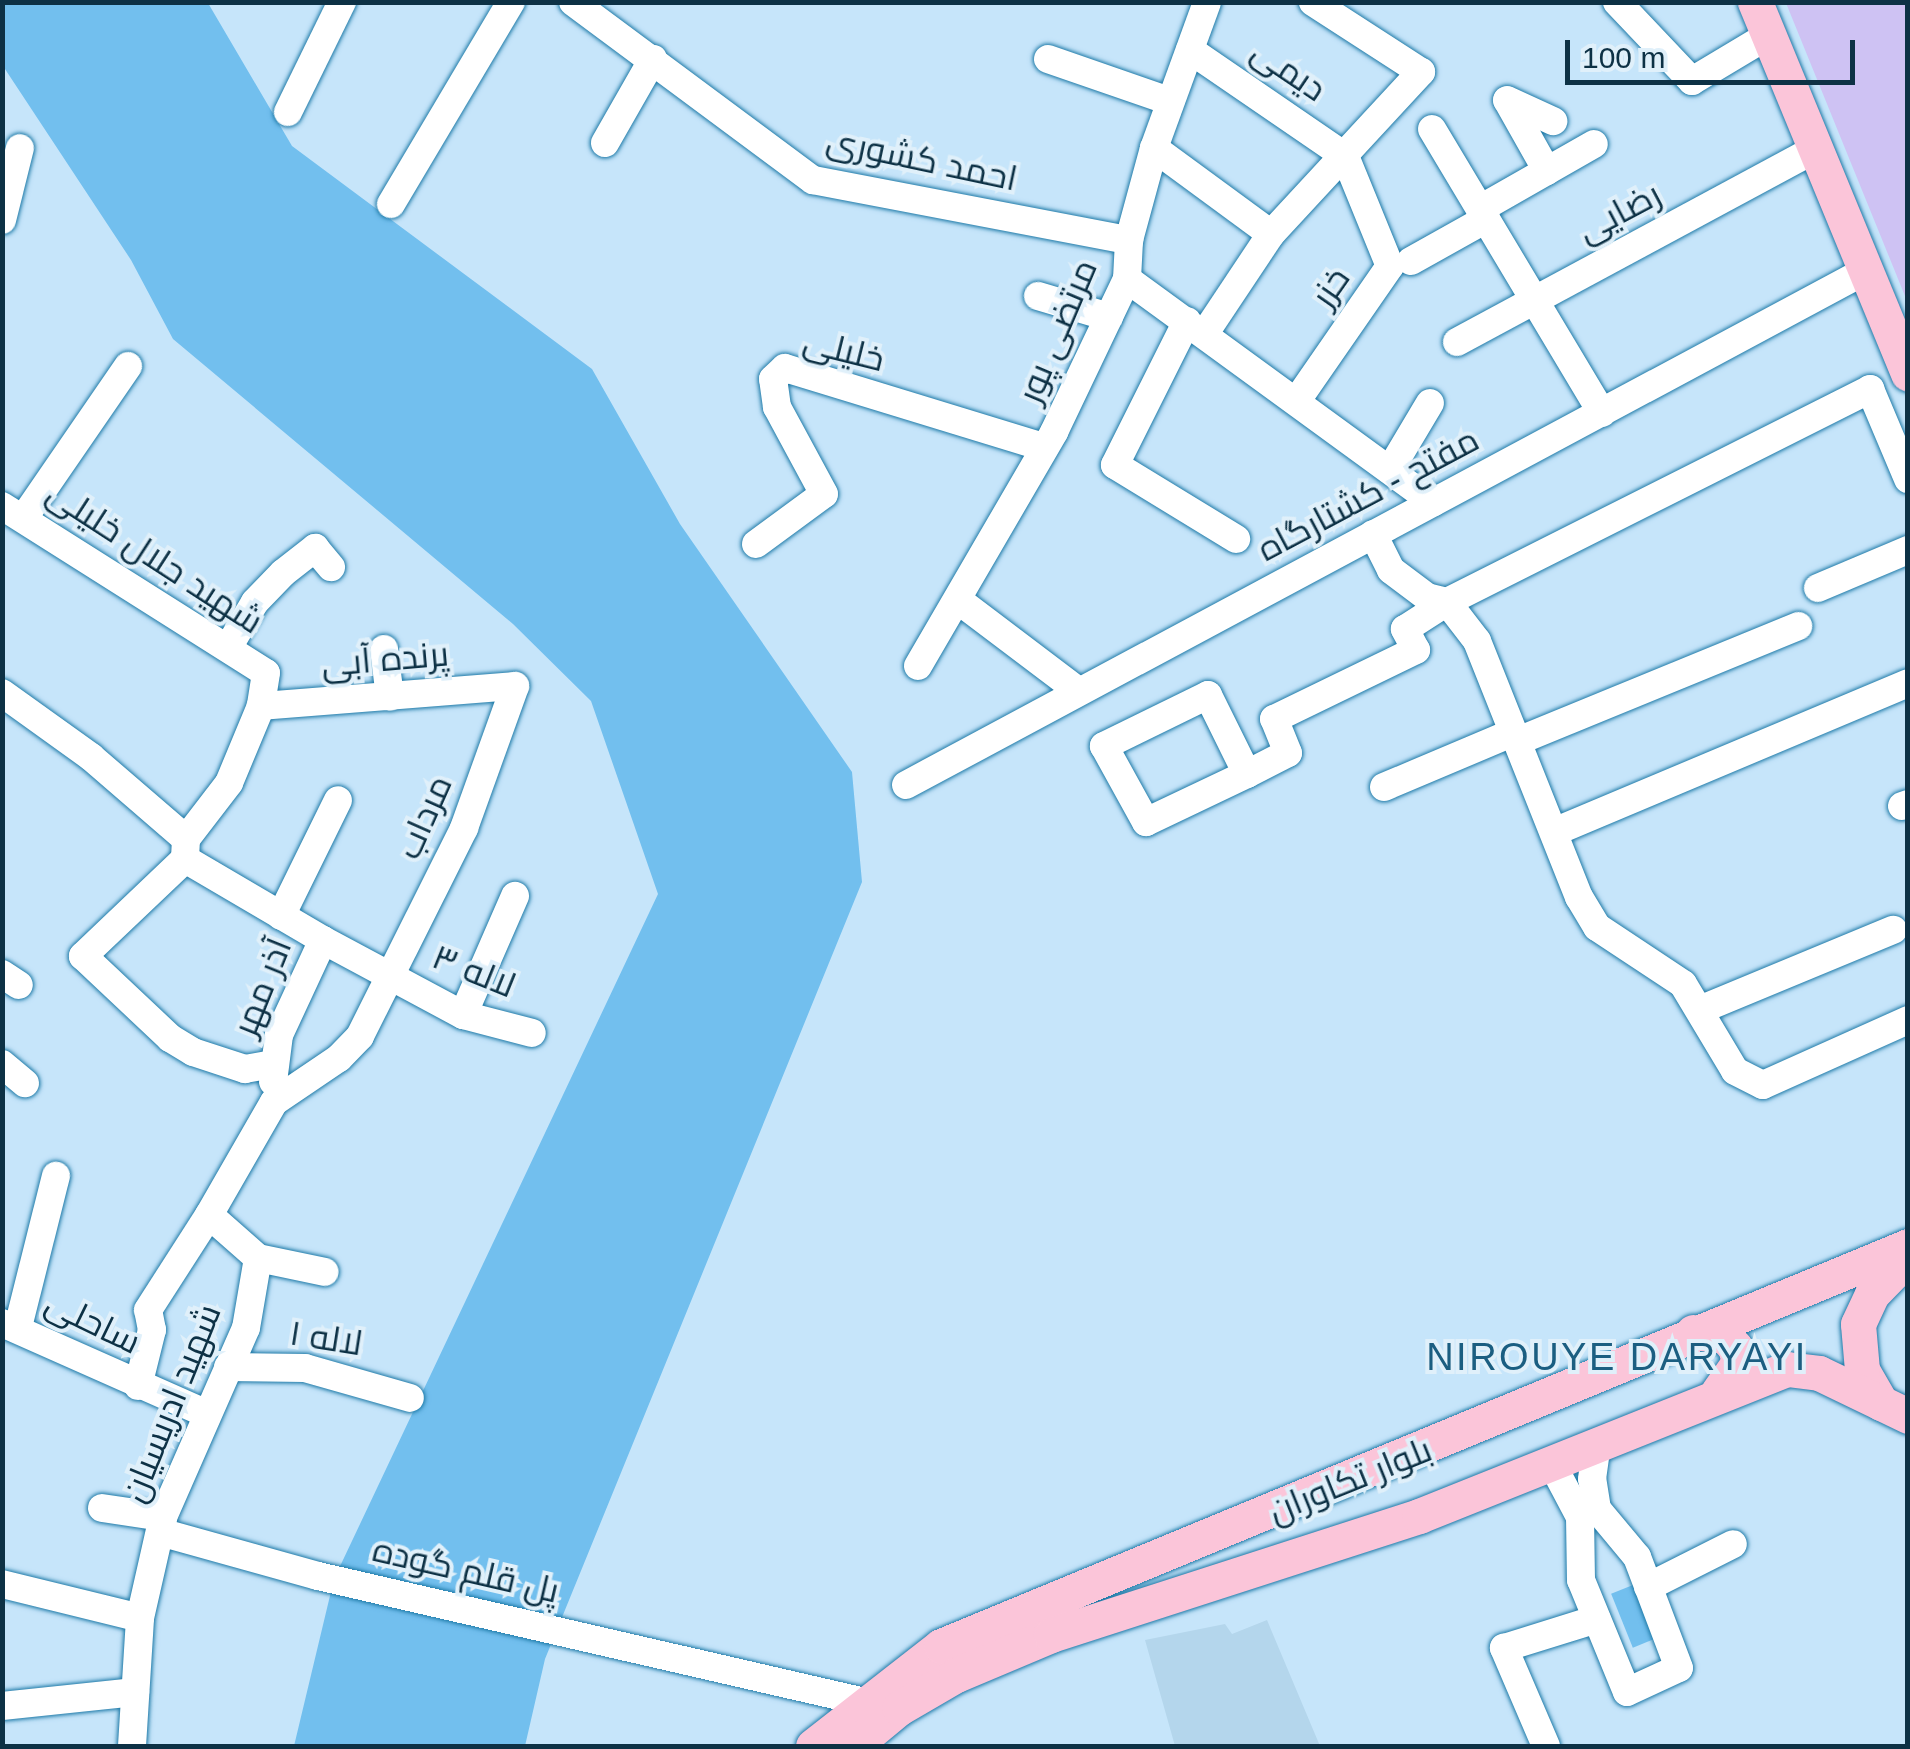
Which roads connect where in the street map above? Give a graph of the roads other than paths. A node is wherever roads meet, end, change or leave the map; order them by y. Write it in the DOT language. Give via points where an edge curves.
graph roads {
  1 [pos="342,2"];
  2 [pos="511,2"];
  3 [pos="573,2"];
  4 [pos="1207,2"];
  5 [pos="1313,2"];
  6 [pos="1616,2"];
  7 [pos="1762,19"];
  8 [pos="1190,50"];
  9 [pos="654,59"];
  10 [pos="1048,59"];
  11 [pos="1169,101"];
  12 [pos="288,112"];
  13 [pos="1553,121"];
  14 [pos="1432,129"];
  15 [pos="605,143"];
  16 [pos="1594,144"];
  17 [pos="20,148"];
  18 [pos="1154,148"];
  19 [pos="1816,149"];
  20 [pos="1344,156"];
  21 [pos="1546,171"];
  22 [pos="390,204"];
  23 [pos="1483,214"];
  24 [pos="2,220"];
  25 [pos="1271,234"];
  26 [pos="1129,240"];
  27 [pos="1411,261"];
  28 [pos="1865,271"];
  29 [pos="1127,279"];
  30 [pos="1038,296"];
  31 [pos="1534,300"];
  32 [pos="1109,317"];
  33 [pos="1196,327"];
  34 [pos="1458,342"];
  35 [pos="128,366"];
  36 [pos="1908,374"];
  37 [pos="1298,400"];
  38 [pos="1430,404"];
  39 [pos="1602,414"];
  40 [pos="1044,447"];
  41 [pos="1390,470"];
  42 [pos="1908,479"];
  43 [pos="1433,502"];
  44 [pos="14,511"];
  45 [pos="1373,534"];
  46 [pos="1236,540"];
  47 [pos="756,544"];
  48 [pos="1908,550"];
  49 [pos="330,567"];
  50 [pos="1818,588"];
  51 [pos="958,600"];
  52 [pos="1447,602"];
  53 [pos="1798,626"];
  54 [pos="228,648"];
  55 [pos="384,649"];
  56 [pos="918,666"];
  57 [pos="1908,682"];
  58 [pos="516,686"];
  59 [pos="1078,690"];
  60 [pos="2,693"];
  61 [pos="390,697"];
  62 [pos="261,706"];
  63 [pos="1516,736"];
  64 [pos="1247,774"];
  65 [pos="906,785"];
  66 [pos="1384,787"];
  67 [pos="338,800"];
  68 [pos="1554,832"];
  69 [pos="185,849"];
  70 [pos="516,896"];
  71 [pos="281,916"];
  72 [pos="1893,930"];
  73 [pos="324,940"];
  74 [pos="388,974"];
  75 [pos="1702,1010"];
  76 [pos="463,1015"];
  77 [pos="1908,1020"];
  78 [pos="532,1033"];
  79 [pos="2,1064"];
  80 [pos="272,1064"];
  81 [pos="25,1084"];
  82 [pos="274,1102"];
  83 [pos="56,1176"];
  84 [pos="210,1215"];
  85 [pos="1908,1246"];
  86 [pos="1908,1257"];
  87 [pos="258,1258"];
  88 [pos="325,1272"];
  89 [pos="10,1325"];
  90 [pos="1693,1332"];
  91 [pos="228,1367"];
  92 [pos="138,1386"];
  93 [pos="1718,1392"];
  94 [pos="410,1398"];
  95 [pos="1894,1410"];
  96 [pos="205,1413"];
  97 [pos="1596,1444"];
  98 [pos="1552,1464"];
  99 [pos="102,1508"];
  100 [pos="162,1525"];
  101 [pos="1733,1544"];
  102 [pos="2,1584"];
  103 [pos="1648,1587"];
  104 [pos="140,1618"];
  105 [pos="1597,1619"];
  106 [pos="135,1692"];
  107 [pos="865,1702"];
  108 [pos="2,1706"];
  109 [pos="132,1746"];
  110 [pos="812,1746"];
  111 [pos="854,1746"];
  112 [pos="1546,1746"];
  1 -- 12 [label="street"];
  2 -- 22 [label="street"];
  3 -- 9 [label="street, احمد کشوری"];
  4 -- 8 [label="street, مرتضی پور"];
  5 -- 20 [label="street" via="1421,72"];
  6 -- 7 [label="street" via="1692,80"];
  7 -- 19 [label="main road"];
  8 -- 11 [label="street, مرتضی پور"];
  8 -- 20 [label="street, دیمی"];
  9 -- 15 [label="street"];
  9 -- 26 [label="street, احمد کشوری" via="813,180"];
  10 -- 11 [label="street"];
  11 -- 18 [label="street, مرتضی پور"];
  13 -- 21 [label="street" via="1507,100"];
  14 -- 23 [label="street"];
  16 -- 21 [label="street"];
  17 -- 24 [label="street"];
  18 -- 25 [label="street"];
  18 -- 26 [label="street, مرتضی پور"];
  19 -- 28 [label="main road"];
  19 -- 31 [label="street, رضایی"];
  20 -- 25 [label="street"];
  20 -- 37 [label="street, خزر" via="1390,266"];
  21 -- 23 [label="street"];
  23 -- 27 [label="street"];
  23 -- 31 [label="street"];
  25 -- 33 [label="street"];
  26 -- 29 [label="street, مرتضی پور"];
  28 -- 36 [label="main road"];
  28 -- 39 [label="street, مفتح - کشتارگاه"];
  29 -- 32 [label="street, مرتضی پور"];
  29 -- 33 [label="street"];
  30 -- 32 [label="street"];
  31 -- 34 [label="street, رضایی"];
  31 -- 39 [label="street"];
  32 -- 40 [label="street, مرتضی پور"];
  33 -- 37 [label="street"];
  33 -- 46 [label="street" via="1114,466"];
  35 -- 44 [label="street"];
  37 -- 41 [label="street"];
  38 -- 41 [label="street"];
  39 -- 43 [label="street, مفتح - کشتارگاه"];
  40 -- 47 [label="street, خلیلی" via="786,368 773,379 777,407 824,494"];
  40 -- 51 [label="street, مرتضی پور"];
  41 -- 43 [label="street"];
  42 -- 52 [label="street" via="1870,388"];
  43 -- 45 [label="street, مفتح - کشتارگاه"];
  44 -- 54 [label="street, شهید جلال خلیلی"];
  45 -- 52 [label="street" via="1391,570 1427,597"];
  45 -- 59 [label="street, مفتح - کشتارگاه"];
  48 -- 50 [label="street"];
  49 -- 54 [label="street" via="316,548 282,573"];
  51 -- 56 [label="street, مرتضی پور"];
  51 -- 59 [label="street"];
  52 -- 63 [label="street" via="1477,641"];
  52 -- 64 [label="street" via="1405,629 1416,650 1274,719 1288,754"];
  53 -- 63 [label="street"];
  54 -- 62 [label="street, شهید جلال خلیلی" via="266,673"];
  55 -- 61 [label="street"];
  57 -- 68 [label="street"];
  58 -- 61 [label="street, پرنده آبی"];
  58 -- 74 [label="street, مرداب" via="464,828"];
  59 -- 65 [label="street, مفتح - کشتارگاه"];
  60 -- 69 [label="street, آذر مهر" via="91,757"];
  61 -- 62 [label="street, پرنده آبی"];
  62 -- 69 [label="street" via="229,783"];
  63 -- 66 [label="street"];
  63 -- 68 [label="street"];
  64 -- 64 [label="street" via="1146,822 1104,746 1208,695"];
  67 -- 71 [label="street"];
  68 -- 75 [label="street" via="1597,927 1683,984"];
  69 -- 71 [label="street, آذر مهر"];
  69 -- 80 [label="street" via="83,956 193,1052 245,1069"];
  70 -- 76 [label="street"];
  71 -- 73 [label="street, آذر مهر"];
  72 -- 75 [label="street"];
  73 -- 74 [label="street, لاله ۳"];
  73 -- 80 [label="street, آذر مهر"];
  74 -- 76 [label="street, لاله ۳"];
  74 -- 82 [label="street, مرداب" via="360,1036"];
  75 -- 77 [label="street" via="1735,1071 1763,1085"];
  76 -- 78 [label="street, لاله ۳"];
  79 -- 81 [label="street"];
  80 -- 82 [label="street, آذر مهر"];
  82 -- 84 [label="street"];
  83 -- 89 [label="street"];
  84 -- 87 [label="street"];
  84 -- 92 [label="street" via="148,1310 152,1330"];
  85 -- 90 [label="main road, بلوار تکاوران"];
  86 -- 95 [label="main road" via="1872,1294 1858,1324 1862,1370"];
  87 -- 88 [label="street"];
  87 -- 91 [label="street, شهید ادریسیان" via="246,1328"];
  89 -- 92 [label="street, ساحلی"];
  90 -- 93 [label="main road" via="1725,1336 1735,1347 1740,1362"];
  90 -- 107 [label="main road, بلوار تکاوران" via="1394,1463 941,1646"];
  91 -- 94 [label="street, لاله ۱" via="305,1368"];
  91 -- 96 [label="street, شهید ادریسیان"];
  92 -- 96 [label="street, ساحلی"];
  93 -- 95 [label="main road, بلوار تکاوران" via="1787,1370 1819,1373"];
  93 -- 97 [label="main road, بلوار تکاوران"];
  96 -- 100 [label="street, شهید ادریسیان"];
  97 -- 98 [label="main road, بلوار تکاوران"];
  97 -- 103 [label="street" via="1592,1479 1598,1509 1637,1557"];
  98 -- 105 [label="street" via="1580,1517 1582,1580"];
  98 -- 111 [label="main road, بلوار تکاوران" via="1419,1516 1052,1634 956,1674 899,1708"];
  99 -- 100 [label="street, پل قلم گوده"];
  100 -- 104 [label="street, شهید ادریسیان"];
  100 -- 107 [label="street, پل قلم گوده" via="318,1576"];
  101 -- 103 [label="street"];
  102 -- 104 [label="street"];
  103 -- 105 [label="street" via="1679,1668 1627,1692"];
  104 -- 106 [label="street, شهید ادریسیان"];
  105 -- 112 [label="street" via="1504,1648"];
  106 -- 108 [label="street"];
  106 -- 109 [label="street, شهید ادریسیان"];
  107 -- 110 [label="main road, بلوار تکاوران"];
}
